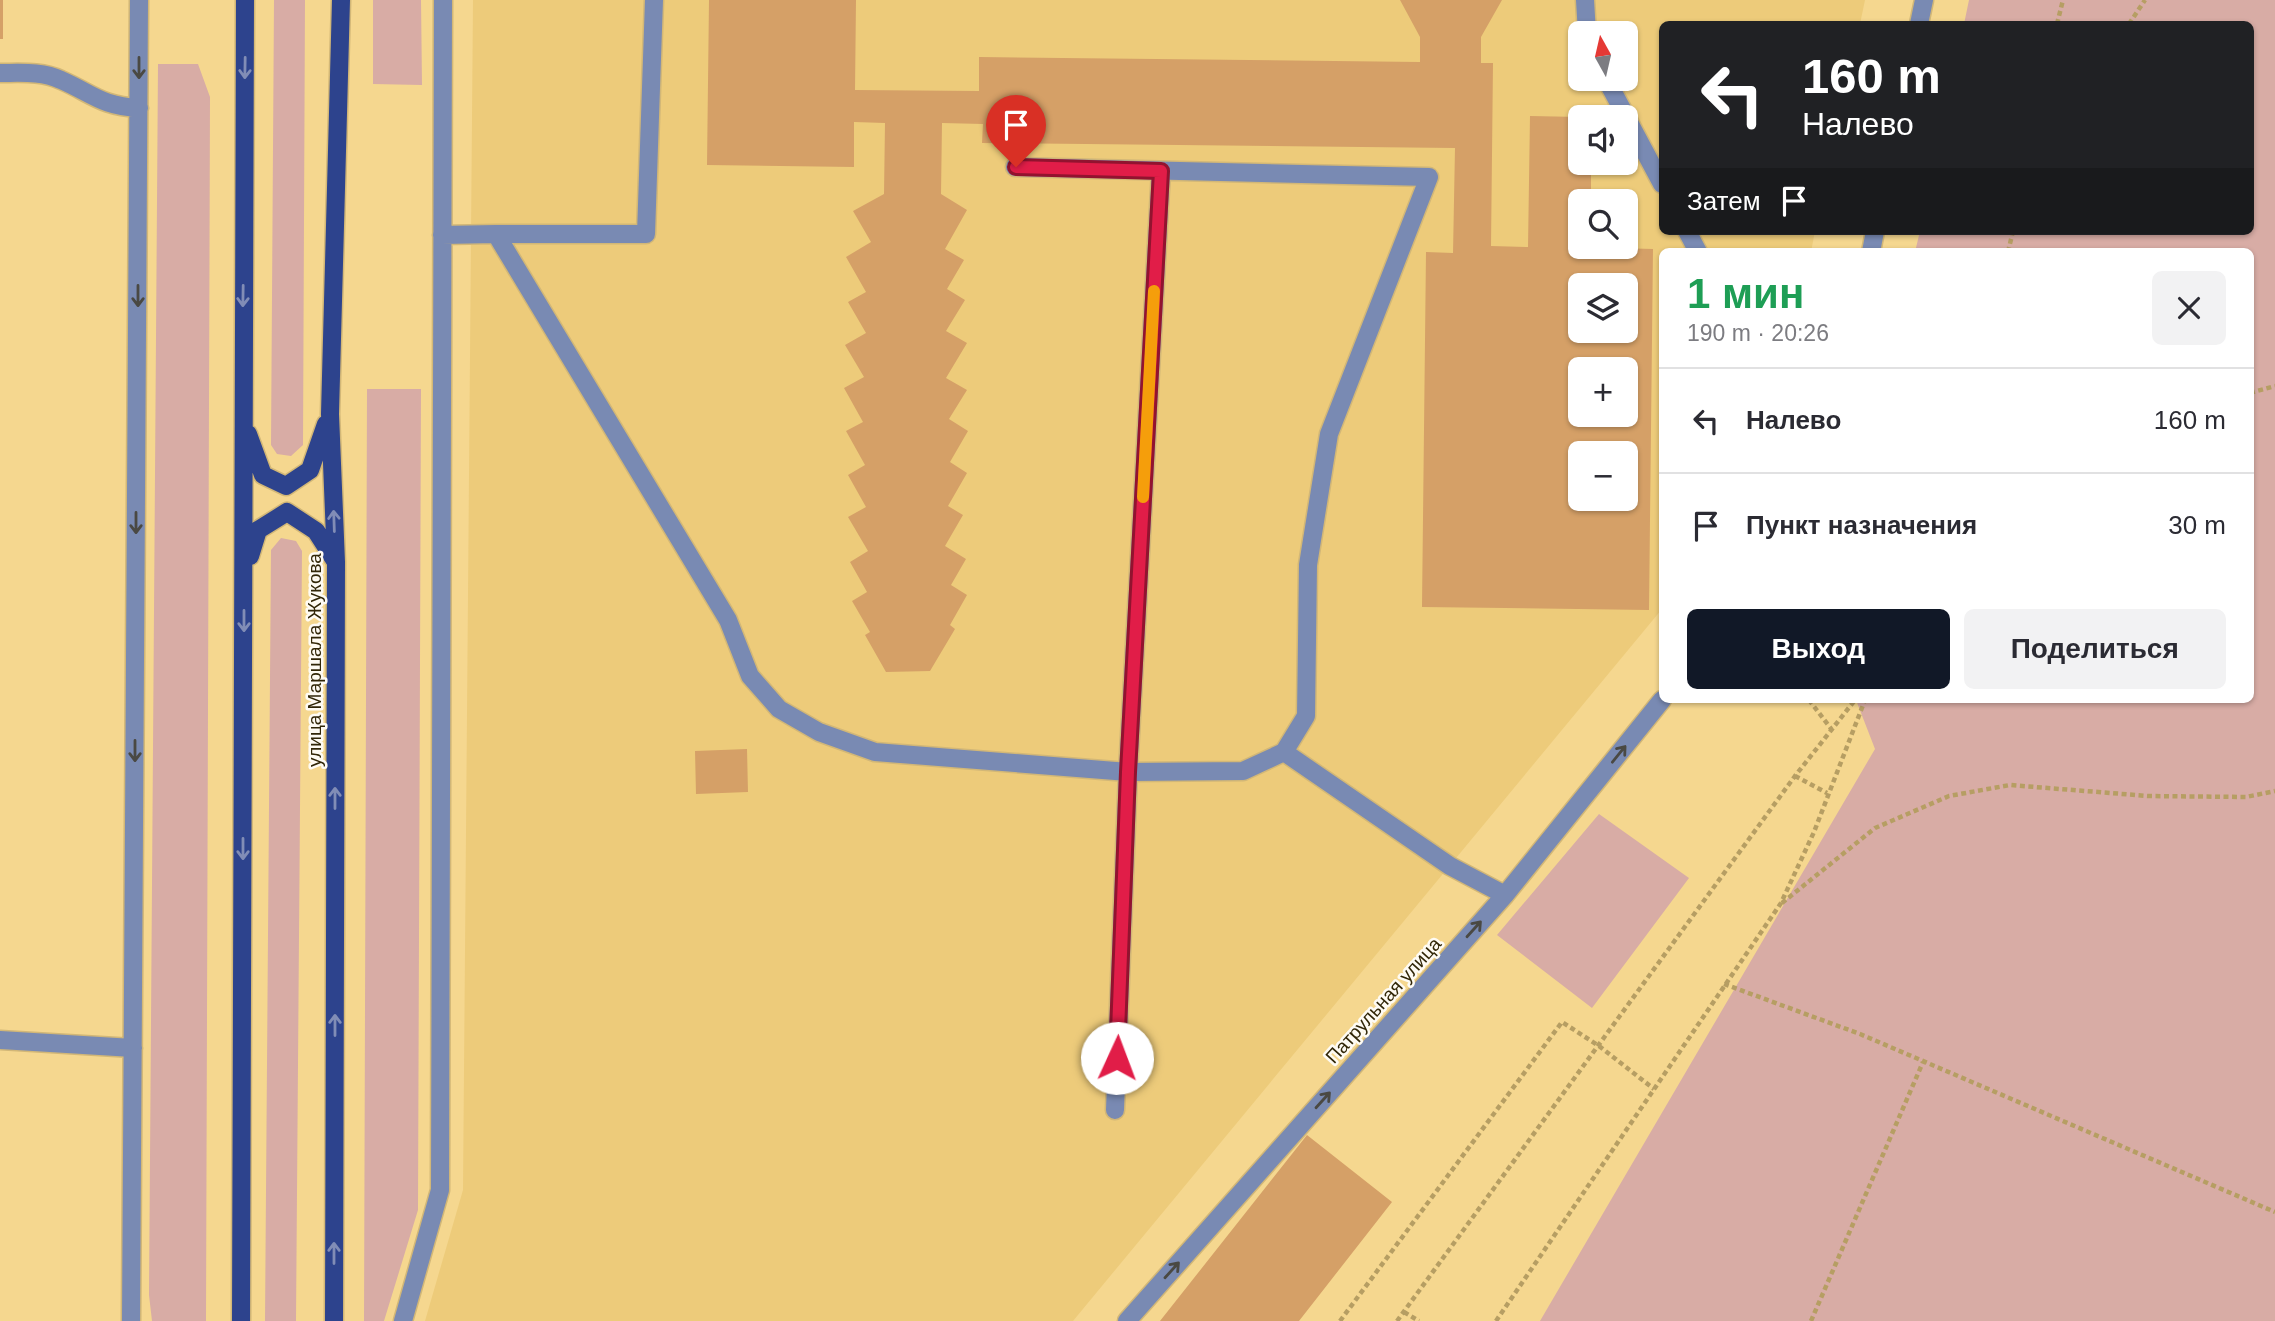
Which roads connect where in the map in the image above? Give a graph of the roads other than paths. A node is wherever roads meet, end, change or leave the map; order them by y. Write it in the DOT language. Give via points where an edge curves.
graph roads {
  1 [pos="139,0"];
  2 [pos="245,0"];
  3 [pos="341,0"];
  4 [pos="443,0"];
  5 [pos="654,0"];
  6 [pos="1585,0"];
  7 [pos="1924,0"];
  8 [pos="1586,21"];
  9 [pos="1920,21"];
  10 [pos="0,73"];
  11 [pos="1612,91"];
  12 [pos="139,108"];
  13 [pos="1016,167"];
  14 [pos="1161,171"];
  15 [pos="1659,178"];
  16 [pos="496,234"];
  17 [pos="442,235"];
  18 [pos="242,406"];
  19 [pos="330,414"];
  20 [pos="336,562"];
  21 [pos="244,576"];
  22 [pos="1659,703"];
  23 [pos="1283,752"];
  24 [pos="1128,772"];
  25 [pos="1505,895"];
  26 [pos="0,1040"];
  27 [pos="133,1048"];
  28 [pos="1115,1110"];
  29 [pos="131,1321"];
  30 [pos="241,1321"];
  31 [pos="334,1321"];
  32 [pos="403,1321"];
  33 [pos="1127,1321"];
  1 -- 12 [label="street, one-way"];
  2 -- 18 [label="main road, one-way"];
  3 -- 19 [label="main road, улица Маршала Жукова"];
  4 -- 17 [label="street"];
  5 -- 16 [label="street" via="646,234"];
  6 -- 8 [label="street"];
  7 -- 9 [label="street"];
  10 -- 12 [label="street" via="37,73 59,79 112,107"];
  11 -- 15 [label="street"];
  12 -- 27 [label="street, one-way"];
  13 -- 14 [label="street"];
  14 -- 23 [label="street" via="1429,177 1329,435 1308,565 1306,716"];
  14 -- 24 [label="street"];
  16 -- 17 [label="street"];
  16 -- 24 [label="street" via="728,620 750,676 779,709 819,732 875,752"];
  17 -- 32 [label="street" via="440,1190"];
  18 -- 19 [label="main road" via="263,475 286,486 310,470"];
  18 -- 21 [label="main road"];
  20 -- 19 [label="main road, улица Маршала Жукова, one-way"];
  20 -- 21 [label="main road" via="316,531 287,512 258,530"];
  31 -- 20 [label="main road, улица Маршала Жукова, one-way"];
  21 -- 30 [label="main road, one-way"];
  25 -- 22 [label="street, Патрульная улица, one-way"];
  23 -- 24 [label="street" via="1242,771"];
  23 -- 25 [label="street" via="1450,866"];
  24 -- 28 [label="street"];
  33 -- 25 [label="street, Патрульная улица, one-way"];
  26 -- 27 [label="street"];
  27 -- 29 [label="street"];
}
